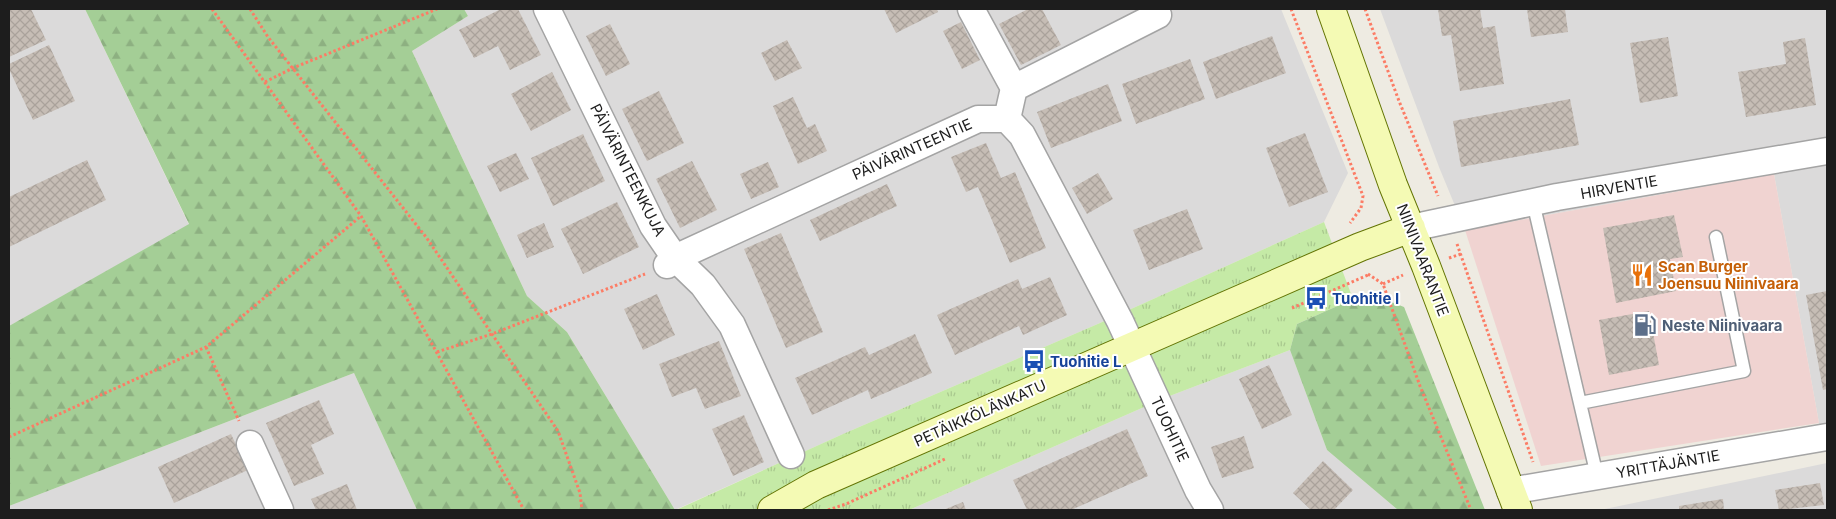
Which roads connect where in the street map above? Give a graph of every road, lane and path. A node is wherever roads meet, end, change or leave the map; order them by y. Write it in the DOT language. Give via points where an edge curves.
graph roads {
  1 [pos="212,9"];
  2 [pos="250,9"];
  3 [pos="437,9"];
  4 [pos="547,9"];
  5 [pos="971,9"];
  6 [pos="1331,9"];
  7 [pos="1365,9"];
  8 [pos="1158,15"];
  9 [pos="292,68"];
  10 [pos="265,82"];
  11 [pos="1014,88"];
  12 [pos="1007,119"];
  13 [pos="1827,151"];
  14 [pos="1533,202"];
  15 [pos="361,216"];
  16 [pos="1448,220"];
  17 [pos="1411,228"];
  18 [pos="1716,238"];
  19 [pos="671,261"];
  20 [pos="492,334"];
  21 [pos="1132,346"];
  22 [pos="206,347"];
  23 [pos="437,352"];
  24 [pos="1580,403"];
  25 [pos="9,437"];
  26 [pos="1827,437"];
  27 [pos="250,444"];
  28 [pos="791,455"];
  29 [pos="1597,476"];
  30 [pos="1541,486"];
  31 [pos="1514,500"];
  32 [pos="280,510"];
  33 [pos="524,510"];
  34 [pos="582,510"];
  35 [pos="772,510"];
  36 [pos="1210,510"];
  1 -- 10 [label="path"];
  2 -- 9 [label="path"];
  3 -- 9 [label="path"];
  4 -- 19 [label="street, PÄIVÄRINTEENKUJA"];
  5 -- 11 [label="street"];
  6 -- 17 [label="street, NIINIVAARANTIE"];
  7 -- 16 [label="path" via="1398,101"];
  8 -- 11 [label="street"];
  9 -- 10 [label="path"];
  9 -- 20 [label="path" via="426,237"];
  10 -- 15 [label="path"];
  11 -- 12 [label="street"];
  12 -- 19 [label="street, PÄIVÄRINTEENTIE" via="978,119"];
  12 -- 21 [label="street" via="1022,134"];
  13 -- 14 [label="street, HIRVENTIE"];
  14 -- 16 [label="street, HIRVENTIE"];
  14 -- 24 [label="lane"];
  15 -- 22 [label="path"];
  15 -- 23 [label="path"];
  16 -- 17 [label="street, HIRVENTIE"];
  16 -- 30 [label="path"];
  17 -- 21 [label="street, PETÄIKKÖLÄNKATU"];
  17 -- 31 [label="street, NIINIVAARANTIE"];
  18 -- 24 [label="lane" via="1744,371"];
  19 -- 20 [label="path"];
  19 -- 28 [label="street, PÄIVÄRINTEENKUJA" via="702,286 732,325"];
  20 -- 23 [label="path"];
  20 -- 34 [label="path" via="558,431 580,493"];
  21 -- 35 [label="street, PETÄIKKÖLÄNKATU" via="816,485"];
  21 -- 36 [label="street, TUOHITIE"];
  22 -- 25 [label="path"];
  22 -- 27 [label="path"];
  23 -- 33 [label="path"];
  24 -- 29 [label="lane"];
  26 -- 29 [label="street, YRITTÄJÄNTIE"];
  27 -- 32 [label="street"];
  29 -- 30 [label="street, YRITTÄJÄNTIE"];
  30 -- 31 [label="street, YRITTÄJÄNTIE"];
}
